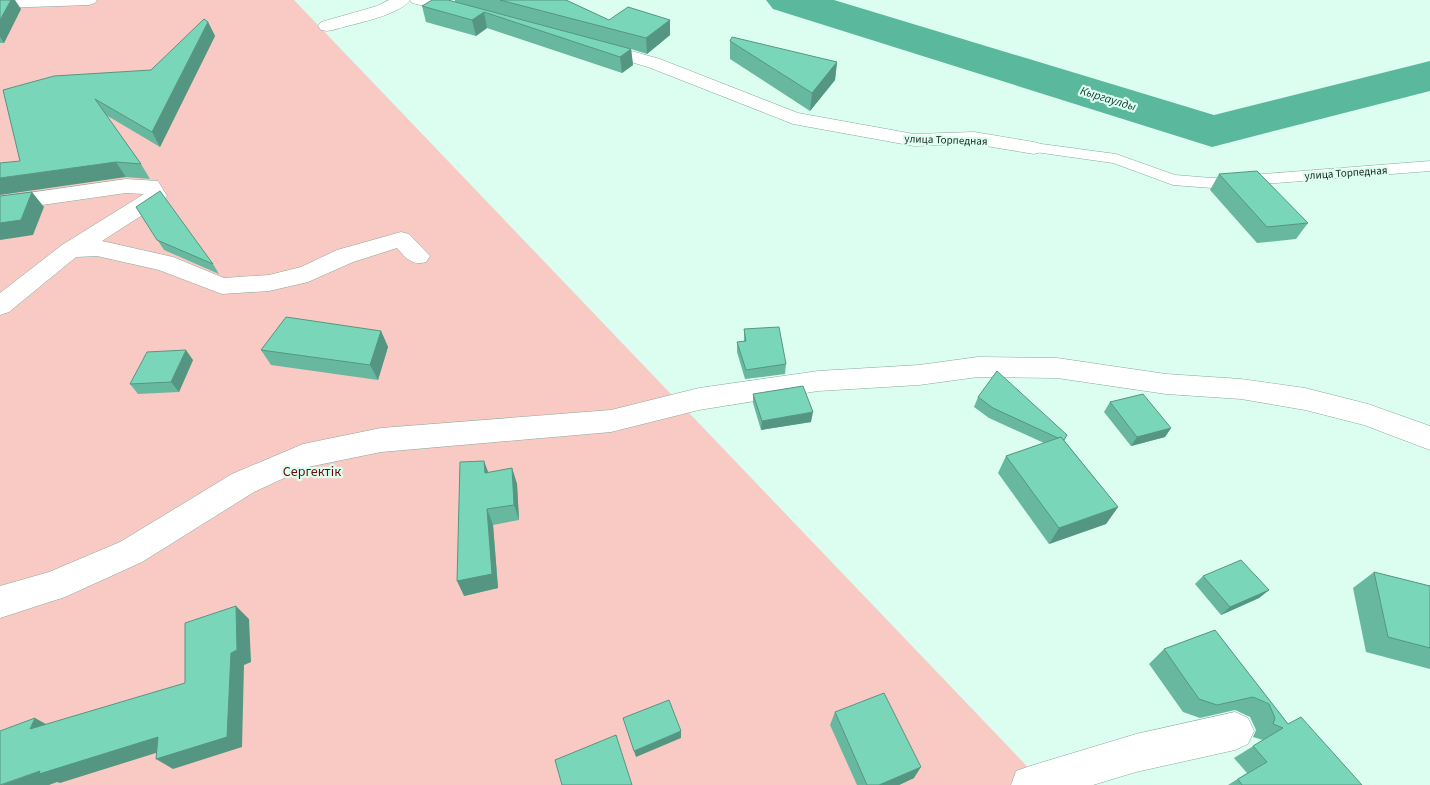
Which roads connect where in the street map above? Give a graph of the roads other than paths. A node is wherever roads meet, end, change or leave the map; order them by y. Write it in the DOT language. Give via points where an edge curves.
graph roads {
  1 [pos="89,0"];
  2 [pos="402,0"];
  3 [pos="418,0"];
  4 [pos="0,3"];
  5 [pos="479,15"];
  6 [pos="327,26"];
  7 [pos="577,41"];
  8 [pos="1034,148"];
  9 [pos="1430,166"];
  10 [pos="0,204"];
  11 [pos="70,250"];
  12 [pos="418,256"];
  13 [pos="0,306"];
  14 [pos="1430,438"];
  15 [pos="0,602"];
  16 [pos="1235,731"];
  17 [pos="1030,785"];
  1 -- 4 [label="street"];
  2 -- 6 [label="street" via="382,10"];
  3 -- 5 [label="street"];
  7 -- 8 [label="street, улица Торпедная" via="654,63 794,118 914,140 974,138"];
  8 -- 9 [label="lane, улица Торпедная" via="1116,159 1173,180 1212,183"];
  10 -- 11 [label="street" via="126,186 150,186 156,196"];
  11 -- 12 [label="street" via="97,248 165,263 222,286 270,283 308,274 345,256 401,239"];
  11 -- 13 [label="street"];
  14 -- 15 [label="street" via="1368,415 1305,399 1057,368 978,367 919,375 818,381 699,399 611,421 381,440 303,456 243,483 131,552 53,586"];
  16 -- 17 [label="street" via="1136,752"];
}
